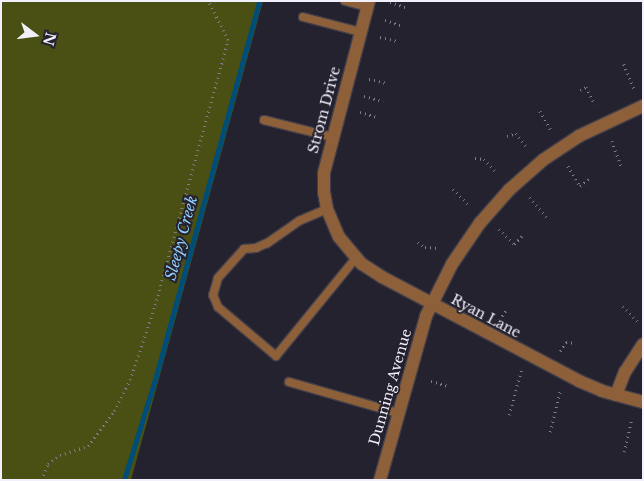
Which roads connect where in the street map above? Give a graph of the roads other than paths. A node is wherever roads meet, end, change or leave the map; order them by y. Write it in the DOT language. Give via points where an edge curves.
graph roads {
  1 [pos="344,1"];
  2 [pos="368,4"];
  3 [pos="303,17"];
  4 [pos="361,32"];
  5 [pos="643,106"];
  6 [pos="264,120"];
  7 [pos="332,137"];
  8 [pos="327,209"];
  9 [pos="334,228"];
  10 [pos="356,258"];
  11 [pos="431,303"];
  12 [pos="643,344"];
  13 [pos="290,382"];
  14 [pos="616,395"];
  15 [pos="643,402"];
  16 [pos="398,412"];
  17 [pos="380,480"];
  1 -- 2 [label="lane"];
  2 -- 4 [label="street, Strom Drive"];
  3 -- 4 [label="lane"];
  4 -- 7 [label="street, Strom Drive"];
  5 -- 11 [label="street, Dunning Avenue" via="569,142 518,181 480,223"];
  6 -- 7 [label="lane"];
  7 -- 8 [label="street, Strom Drive" via="324,178"];
  8 -- 9 [label="street, Strom Drive"];
  8 -- 10 [label="lane" via="299,221 267,243 241,252 218,278 213,295 218,307 276,356"];
  9 -- 10 [label="street, Ryan Lane"];
  10 -- 11 [label="street, Ryan Lane" via="375,273"];
  11 -- 14 [label="street, Ryan Lane" via="571,377"];
  11 -- 16 [label="street, Dunning Avenue"];
  12 -- 14 [label="street" via="625,372"];
  13 -- 16 [label="lane"];
  14 -- 15 [label="street, Ryan Lane"];
  16 -- 17 [label="street, Dunning Avenue"];
}
